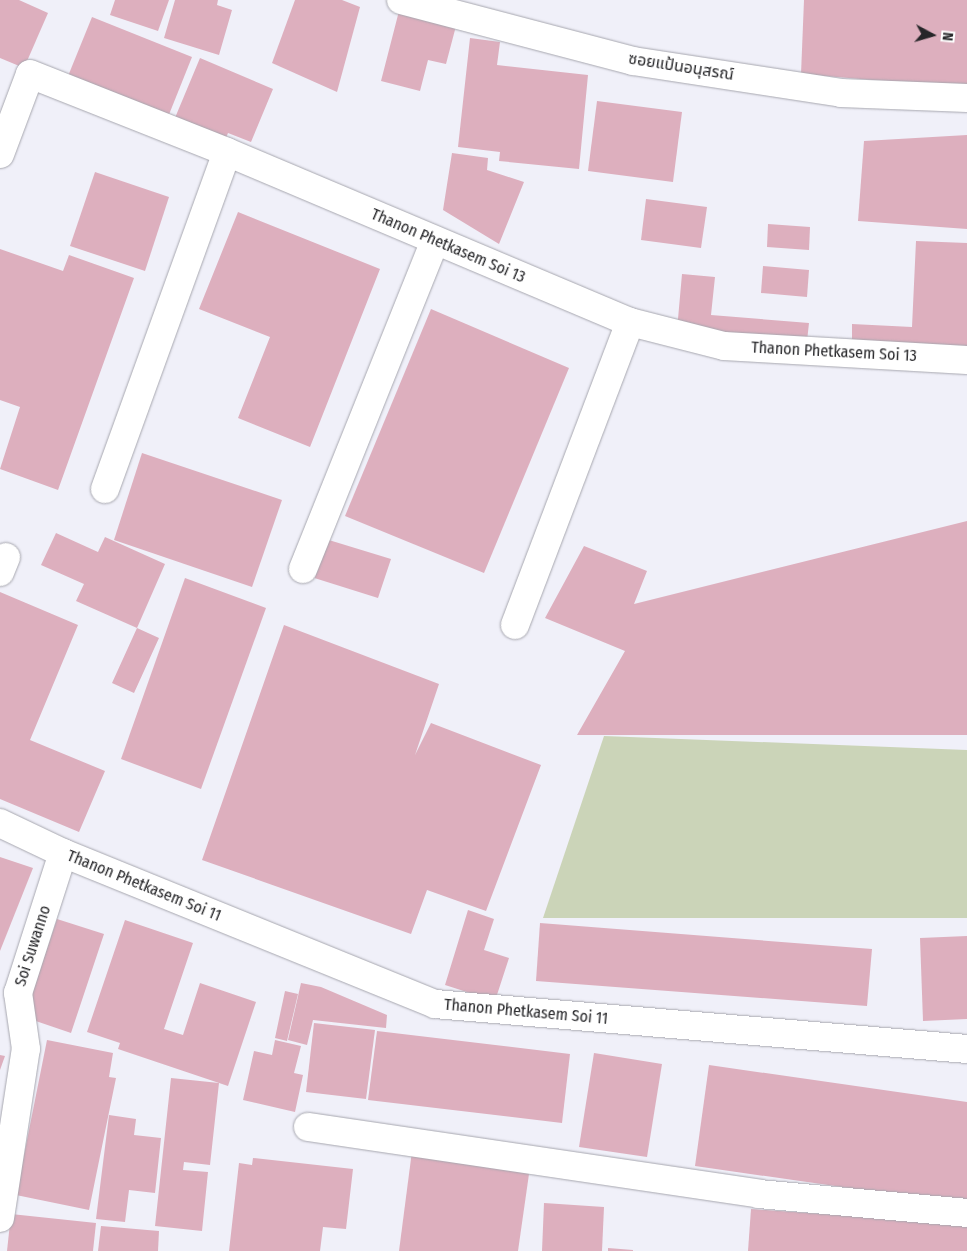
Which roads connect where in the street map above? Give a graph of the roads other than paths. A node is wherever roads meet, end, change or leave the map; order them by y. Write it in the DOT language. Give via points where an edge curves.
graph roads {
  1 [pos="401,0"];
  2 [pos="967,98"];
  3 [pos="227,152"];
  4 [pos="0,154"];
  5 [pos="435,241"];
  6 [pos="630,322"];
  7 [pos="967,360"];
  8 [pos="105,489"];
  9 [pos="304,569"];
  10 [pos="515,625"];
  11 [pos="0,823"];
  12 [pos="63,853"];
  13 [pos="967,1049"];
  14 [pos="308,1127"];
  15 [pos="1,1208"];
  16 [pos="967,1213"];
  1 -- 2 [label="street, ซอยแป้นอนุสรณ์" via="633,60 841,93"];
  3 -- 4 [label="street, Thanon Phetkasem Soi 13" via="30,74"];
  3 -- 5 [label="street, Thanon Phetkasem Soi 13"];
  3 -- 8 [label="street"];
  5 -- 6 [label="street, Thanon Phetkasem Soi 13"];
  5 -- 9 [label="street"];
  6 -- 7 [label="street, Thanon Phetkasem Soi 13" via="724,346"];
  6 -- 10 [label="street"];
  11 -- 12 [label="street, Thanon Phetkasem Soi 11"];
  12 -- 13 [label="street, Thanon Phetkasem Soi 11" via="435,1004"];
  12 -- 15 [label="street, Soi Suwanno" via="18,993 26,1049"];
  14 -- 16 [label="street" via="759,1194"];
}
